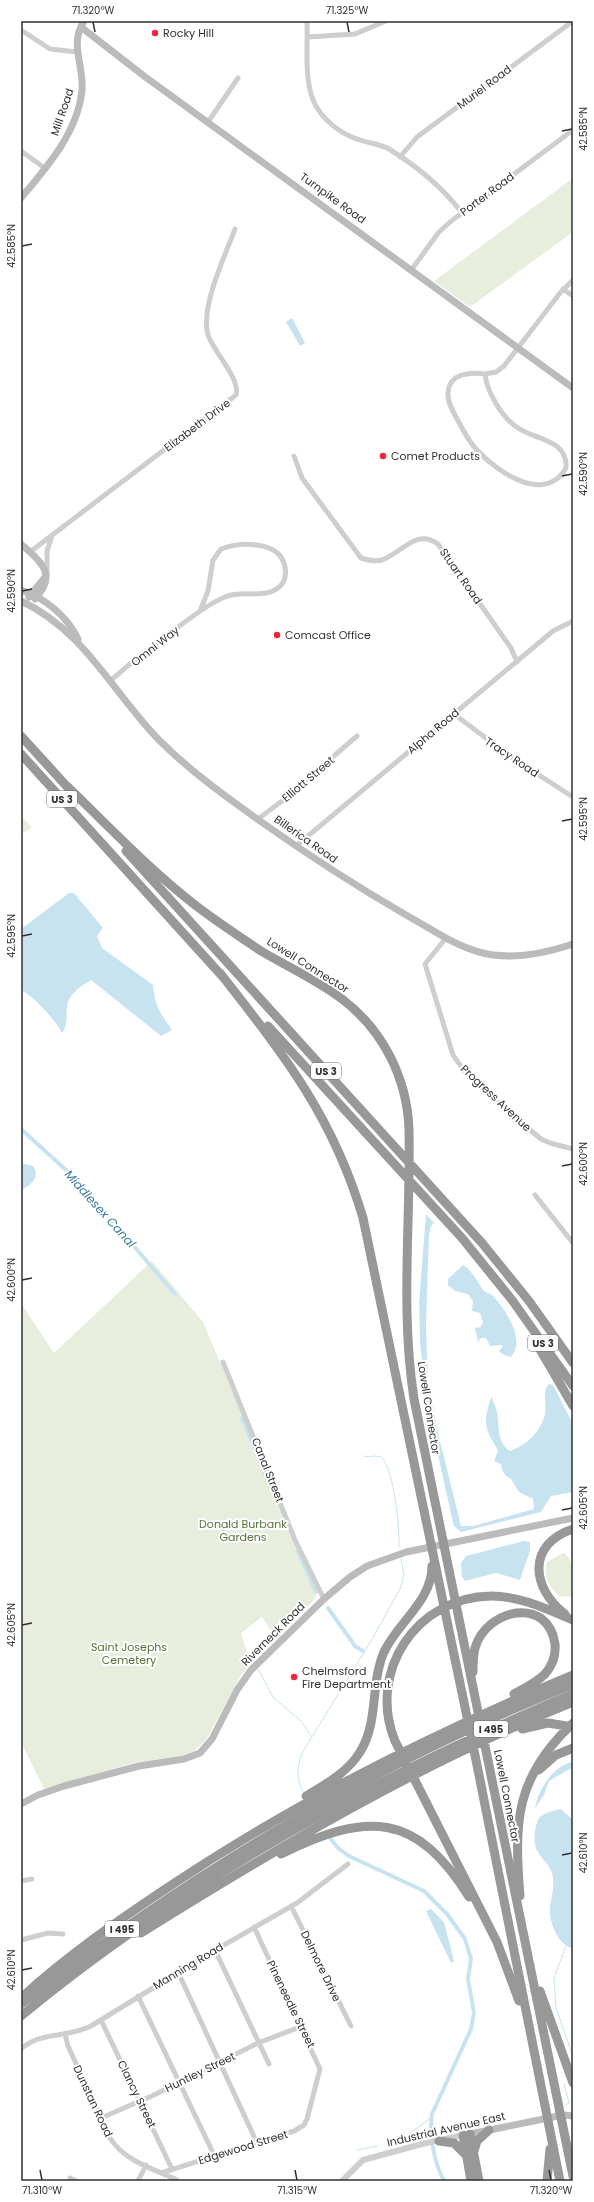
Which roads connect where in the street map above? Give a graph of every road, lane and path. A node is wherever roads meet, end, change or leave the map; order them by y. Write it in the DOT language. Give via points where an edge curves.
graph roads {
  1 [pos="307,21"];
  2 [pos="386,21"];
  3 [pos="573,21"];
  4 [pos="82,24"];
  5 [pos="21,30"];
  6 [pos="308,37"];
  7 [pos="77,52"];
  8 [pos="238,78"];
  9 [pos="208,122"];
  10 [pos="573,130"];
  11 [pos="21,151"];
  12 [pos="400,157"];
  13 [pos="46,169"];
  14 [pos="21,198"];
  15 [pos="462,213"];
  16 [pos="235,229"];
  17 [pos="412,269"];
  18 [pos="573,280"];
  19 [pos="563,289"];
  20 [pos="573,296"];
  21 [pos="519,347"];
  22 [pos="485,374"];
  23 [pos="573,388"];
  24 [pos="294,456"];
  25 [pos="54,533"];
  26 [pos="21,544"];
  27 [pos="30,552"];
  28 [pos="46,576"];
  29 [pos="21,590"];
  30 [pos="34,596"];
  31 [pos="25,603"];
  32 [pos="200,611"];
  33 [pos="573,622"];
  34 [pos="80,643"];
  35 [pos="516,662"];
  36 [pos="110,681"];
  37 [pos="454,714"];
  38 [pos="21,736"];
  39 [pos="357,736"];
  40 [pos="21,754"];
  41 [pos="21,760"];
  42 [pos="68,787"];
  43 [pos="573,797"];
  44 [pos="62,799"];
  45 [pos="258,819"];
  46 [pos="296,846"];
  47 [pos="446,938"];
  48 [pos="573,944"];
  49 [pos="220,973"];
  50 [pos="573,1148"];
  51 [pos="535,1195"];
  52 [pos="573,1243"];
  53 [pos="501,1266"];
  54 [pos="512,1300"];
  55 [pos="573,1353"];
  56 [pos="223,1362"];
  57 [pos="573,1363"];
  58 [pos="573,1386"];
  59 [pos="573,1406"];
  60 [pos="573,1518"];
  61 [pos="573,1529"];
  62 [pos="432,1552"];
  63 [pos="324,1599"];
  64 [pos="573,1619"];
  65 [pos="573,1674"];
  66 [pos="573,1684"];
  67 [pos="573,1694"];
  68 [pos="573,1702"];
  69 [pos="476,1703"];
  70 [pos="573,1723"];
  71 [pos="456,1725"];
  72 [pos="573,1727"];
  73 [pos="573,1748"];
  74 [pos="450,1757"];
  75 [pos="524,1794"];
  76 [pos="21,1804"];
  77 [pos="225,1850"];
  78 [pos="348,1864"];
  79 [pos="236,1875"];
  80 [pos="32,1879"];
  81 [pos="21,1881"];
  82 [pos="291,1906"];
  83 [pos="254,1928"];
  84 [pos="63,1934"];
  85 [pos="523,1934"];
  86 [pos="21,1940"];
  87 [pos="498,1942"];
  88 [pos="215,1950"];
  89 [pos="528,1956"];
  90 [pos="178,1972"];
  91 [pos="68,1980"];
  92 [pos="138,1996"];
  93 [pos="21,1998"];
  94 [pos="21,2004"];
  95 [pos="21,2016"];
  96 [pos="101,2020"];
  97 [pos="350,2026"];
  98 [pos="300,2027"];
  99 [pos="65,2034"];
  100 [pos="258,2043"];
  101 [pos="21,2048"];
  102 [pos="219,2061"];
  103 [pos="536,2062"];
  104 [pos="269,2064"];
  105 [pos="179,2082"];
  106 [pos="317,2082"];
  107 [pos="573,2083"];
  108 [pos="140,2101"];
  109 [pos="573,2109"];
  110 [pos="563,2115"];
  111 [pos="573,2116"];
  112 [pos="101,2118"];
  113 [pos="489,2130"];
  114 [pos="550,2130"];
  115 [pos="467,2134"];
  116 [pos="439,2141"];
  117 [pos="258,2143"];
  118 [pos="214,2155"];
  119 [pos="470,2155"];
  120 [pos="146,2165"];
  121 [pos="172,2169"];
  122 [pos="161,2173"];
  123 [pos="573,2176"];
  124 [pos="70,2178"];
  125 [pos="177,2180"];
  126 [pos="76,2181"];
  127 [pos="138,2181"];
  128 [pos="342,2181"];
  129 [pos="472,2181"];
  130 [pos="478,2181"];
  131 [pos="547,2181"];
  132 [pos="560,2181"];
  1 -- 6 [label="street"];
  2 -- 6 [label="street" via="355,34"];
  3 -- 12 [label="street, Muriel Road" via="417,137"];
  4 -- 7 [label="main road, Mill Road" via="77,38"];
  4 -- 9 [label="main road, Turnpike Road"];
  5 -- 7 [label="street" via="50,49"];
  6 -- 12 [label="street" via="310,88 313,100 321,113 341,132 383,147"];
  7 -- 13 [label="main road, Mill Road" via="82,82 81,96 64,141"];
  8 -- 9 [label="street"];
  9 -- 17 [label="main road, Turnpike Road"];
  10 -- 15 [label="street, Porter Road"];
  11 -- 13 [label="street"];
  12 -- 15 [label="street" via="447,194"];
  13 -- 14 [label="main road, Mill Road"];
  15 -- 17 [label="street, Porter Road" via="443,228"];
  16 -- 25 [label="street, Elizabeth Drive" via="209,304 207,325 211,341 235,381 236,395"];
  17 -- 21 [label="main road, Turnpike Road"];
  18 -- 19 [label="street"];
  19 -- 20 [label="street"];
  19 -- 21 [label="street"];
  21 -- 22 [label="street" via="502,368"];
  21 -- 23 [label="main road, Turnpike Road"];
  22 -- 22 [label="street" via="488,386 510,422 521,430 552,443 562,451 566,468 555,481 539,485 518,480 486,459 469,440 449,402 448,390 453,380 462,375"];
  24 -- 35 [label="street, Stuart Road" via="302,478 361,558 382,560 418,539 426,538 438,544 511,648"];
  25 -- 27 [label="street, Elizabeth Drive"];
  25 -- 28 [label="street" via="48,547"];
  26 -- 27 [label="main road"];
  27 -- 28 [label="main road" via="42,563"];
  28 -- 30 [label="main road" via="46,584"];
  29 -- 30 [label="main road, Billerica Road"];
  30 -- 31 [label="main road"];
  30 -- 34 [label="main road, Billerica Road" via="65,620"];
  31 -- 34 [label="main road, Billerica Road" via="56,623"];
  32 -- 32 [label="street, Omni Way" via="226,596 242,592 274,591 283,583 286,575 283,558 272,550 252,545 220,549 213,560 208,591"];
  32 -- 36 [label="street, Omni Way"];
  33 -- 35 [label="street, Alpha Road" via="553,631"];
  34 -- 36 [label="main road, Billerica Road"];
  35 -- 37 [label="street, Alpha Road"];
  36 -- 45 [label="main road, Billerica Road" via="158,739 184,764"];
  37 -- 43 [label="street, Tracy Road" via="514,759"];
  37 -- 46 [label="street, Alpha Road"];
  38 -- 42 [label="highway, US 3"];
  39 -- 45 [label="street, Elliott Street"];
  40 -- 44 [label="highway, US 3"];
  41 -- 44 [label="highway"];
  42 -- 53 [label="highway, US 3"];
  42 -- 69 [label="highway, Lowell Connector" via="152,869 199,909 261,951 334,993 363,1018 385,1046 398,1073 407,1107 409,1142 406,1314 410,1368 417,1418"];
  44 -- 49 [label="highway, US 3"];
  45 -- 46 [label="main road, Billerica Road"];
  46 -- 47 [label="main road, Billerica Road" via="376,898"];
  47 -- 48 [label="main road, Billerica Road" via="479,952 504,956 528,956"];
  47 -- 50 [label="street, Progress Avenue" via="425,964 453,1055 465,1071 540,1139"];
  49 -- 54 [label="highway, US 3" via="462,1238"];
  49 -- 62 [label="highway" via="278,1047 303,1084 326,1122 350,1176 371,1246"];
  51 -- 52 [label="street"];
  53 -- 55 [label="highway" via="541,1310"];
  53 -- 57 [label="highway, US 3" via="538,1312"];
  54 -- 58 [label="highway, US 3"];
  54 -- 59 [label="highway"];
  56 -- 63 [label="street, Canal Street" via="295,1540"];
  60 -- 63 [label="main road, Riverneck Road" via="390,1556 358,1572"];
  61 -- 64 [label="highway" via="558,1536 547,1546 541,1558 539,1572 541,1586 546,1595"];
  62 -- 77 [label="highway" via="432,1575 427,1591 393,1635 380,1662 370,1726 358,1755 337,1776"];
  62 -- 103 [label="highway"];
  63 -- 76 [label="main road, Riverneck Road" via="251,1670 237,1690 212,1739 200,1753 184,1759 139,1766 64,1786"];
  64 -- 87 [label="highway" via="522,1600 492,1596 452,1605 427,1619 411,1633 402,1646 389,1679 388,1715 398,1746"];
  65 -- 71 [label="highway"];
  66 -- 94 [label="highway, I 495" via="433,1745 283,1826 164,1900"];
  67 -- 91 [label="highway, I 495" via="460,1743 322,1814 197,1890"];
  68 -- 74 [label="highway"];
  69 -- 71 [label="highway" via="473,1656 483,1632 497,1619 515,1613 533,1615 544,1621 553,1634 555,1648 553,1660 546,1672 535,1682"];
  69 -- 85 [label="highway, Lowell Connector"];
  70 -- 75 [label="highway" via="538,1764"];
  71 -- 77 [label="highway" via="351,1778"];
  72 -- 74 [label="highway" via="553,1723 533,1725"];
  73 -- 75 [label="highway" via="561,1752 547,1762 534,1776"];
  74 -- 79 [label="highway" via="334,1817"];
  75 -- 85 [label="highway" via="516,1847"];
  77 -- 93 [label="highway" via="108,1929"];
  78 -- 82 [label="street, Manning Road"];
  79 -- 87 [label="highway" via="332,1832 362,1826 394,1829 418,1839 442,1859"];
  79 -- 91 [label="highway"];
  80 -- 81 [label="street"];
  82 -- 83 [label="street, Manning Road"];
  82 -- 97 [label="street, Delmore Drive"];
  83 -- 88 [label="street, Manning Road"];
  83 -- 98 [label="street, Pineneedle Street"];
  84 -- 86 [label="street" via="53,1932"];
  85 -- 89 [label="highway, Lowell Connector"];
  87 -- 103 [label="highway"];
  88 -- 90 [label="street, Manning Road"];
  88 -- 100 [label="street"];
  89 -- 107 [label="highway"];
  89 -- 123 [label="highway, Lowell Connector"];
  90 -- 92 [label="street, Manning Road"];
  90 -- 102 [label="street"];
  91 -- 95 [label="highway, I 495"];
  92 -- 96 [label="street, Manning Road"];
  92 -- 105 [label="street"];
  96 -- 99 [label="street, Manning Road" via="82,2031"];
  96 -- 108 [label="street, Clancy Street"];
  98 -- 100 [label="street, Huntley Street"];
  98 -- 106 [label="street, Pineneedle Street" via="312,2047 320,2069"];
  99 -- 101 [label="street, Manning Road" via="37,2038"];
  99 -- 112 [label="street, Dunstan Road"];
  100 -- 102 [label="street, Huntley Street"];
  100 -- 104 [label="street"];
  102 -- 105 [label="street, Huntley Street"];
  102 -- 117 [label="street"];
  103 -- 114 [label="highway"];
  105 -- 108 [label="street, Huntley Street"];
  105 -- 118 [label="street"];
  106 -- 117 [label="street, Edgewood Street" via="304,2125"];
  108 -- 112 [label="street, Huntley Street"];
  108 -- 121 [label="street, Clancy Street"];
  109 -- 110 [label="main road, Industrial Avenue East"];
  110 -- 111 [label="main road, Industrial Avenue East"];
  110 -- 113 [label="main road, Industrial Avenue East"];
  112 -- 120 [label="street, Dunstan Road" via="118,2149"];
  113 -- 115 [label="main road, Industrial Avenue East"];
  113 -- 119 [label="highway" via="477,2141"];
  114 -- 131 [label="highway"];
  114 -- 132 [label="highway"];
  115 -- 116 [label="street, Industrial Avenue East"];
  115 -- 119 [label="highway"];
  116 -- 119 [label="highway" via="457,2145"];
  116 -- 128 [label="street, Industrial Avenue East" via="363,2160"];
  117 -- 118 [label="street, Edgewood Street"];
  118 -- 121 [label="street, Edgewood Street"];
  119 -- 129 [label="highway"];
  119 -- 130 [label="highway"];
  120 -- 122 [label="street, Dunstan Road"];
  120 -- 127 [label="street"];
  121 -- 122 [label="street, Edgewood Street"];
  122 -- 125 [label="street, Dunstan Road"];
  124 -- 126 [label="street"];
}
